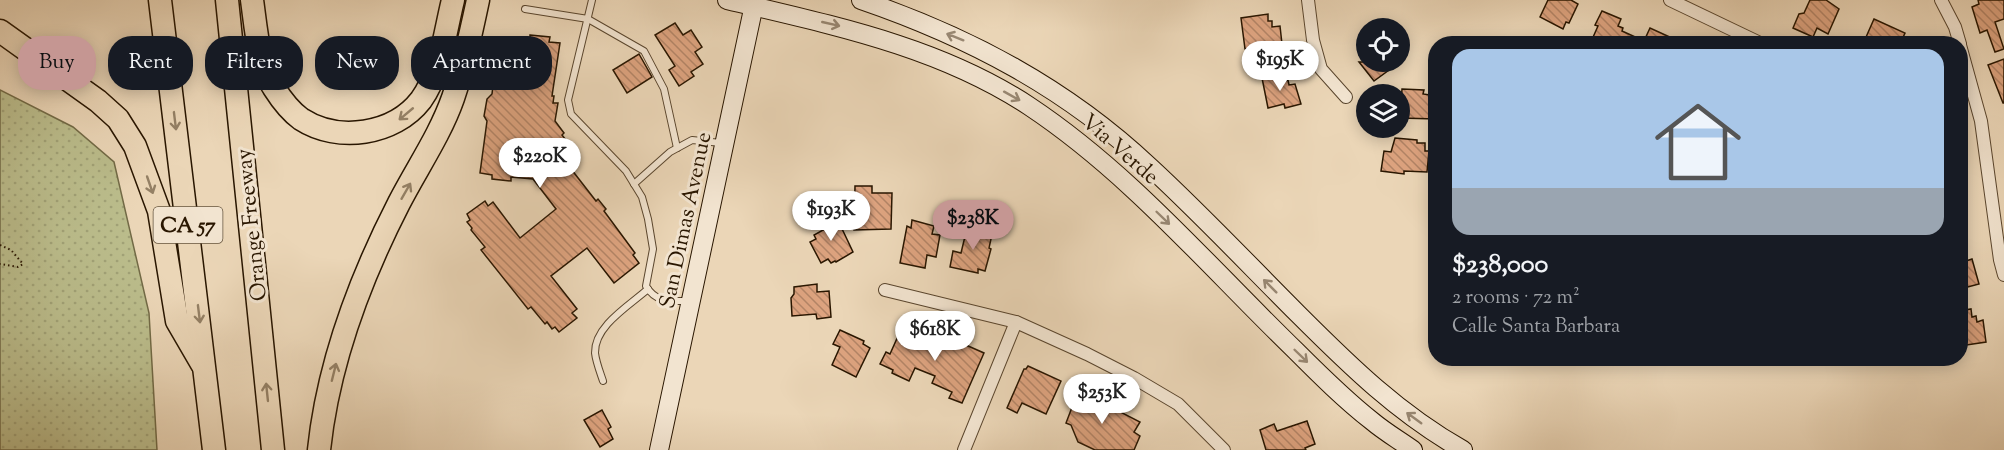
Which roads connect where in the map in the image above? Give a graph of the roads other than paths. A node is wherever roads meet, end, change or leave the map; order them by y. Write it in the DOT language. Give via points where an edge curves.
graph roads {
  1 [pos="160,0"];
  2 [pos="227,0"];
  3 [pos="252,0"];
  4 [pos="453,0"];
  5 [pos="478,0"];
  6 [pos="592,0"];
  7 [pos="727,0"];
  8 [pos="861,0"];
  9 [pos="1308,0"];
  10 [pos="1670,0"];
  11 [pos="1941,0"];
  12 [pos="754,3"];
  13 [pos="525,9"];
  14 [pos="588,19"];
  15 [pos="0,31"];
  16 [pos="1745,36"];
  17 [pos="1958,36"];
  18 [pos="1968,78"];
  19 [pos="1346,97"];
  20 [pos="725,144"];
  21 [pos="677,148"];
  22 [pos="634,184"];
  23 [pos="2004,275"];
  24 [pos="648,289"];
  25 [pos="885,290"];
  26 [pos="692,301"];
  27 [pos="1016,322"];
  28 [pos="206,372"];
  29 [pos="603,381"];
  30 [pos="214,450"];
  31 [pos="273,450"];
  32 [pos="319,450"];
  33 [pos="659,450"];
  34 [pos="964,450"];
  35 [pos="1224,450"];
  36 [pos="1413,450"];
  37 [pos="1463,450"];
  1 -- 28 [label="highway, CA 57, one-way"];
  31 -- 2 [label="highway, Orange Freeway / CA 57, one-way"];
  4 -- 3 [label="highway, one-way" via="437,66 420,100 404,117 387,126 347,133 301,119 272,87"];
  32 -- 5 [label="highway, one-way" via="346,328 399,203 442,125"];
  6 -- 14 [label="lane"];
  7 -- 12 [label="main road, Via Verde"];
  37 -- 8 [label="main road, Via Verde, one-way" via="1368,383 1149,166 1093,117 1038,79 974,45"];
  9 -- 19 [label="street" via="1321,69"];
  10 -- 16 [label="street"];
  11 -- 17 [label="street"];
  12 -- 20 [label="main road, San Dimas Avenue"];
  12 -- 36 [label="main road, Via Verde, one-way" via="921,51 1027,105 1123,178 1334,388 1372,422"];
  13 -- 14 [label="lane"];
  14 -- 21 [label="lane" via="644,51 664,89"];
  14 -- 22 [label="lane" via="568,100 571,114"];
  15 -- 28 [label="highway, one-way" via="98,100 118,119 135,146 159,211 177,321"];
  18 -- 23 [label="street" via="1981,121"];
  20 -- 21 [label="lane" via="692,140"];
  20 -- 26 [label="main road, San Dimas Avenue"];
  21 -- 22 [label="lane"];
  22 -- 24 [label="lane" via="642,197 653,249"];
  24 -- 26 [label="lane" via="661,300"];
  24 -- 29 [label="lane" via="598,338 595,353"];
  25 -- 27 [label="street"];
  26 -- 33 [label="main road, San Dimas Avenue"];
  27 -- 34 [label="street"];
  27 -- 35 [label="street" via="1124,373 1178,404"];
  28 -- 30 [label="highway, CA 57"];
}
